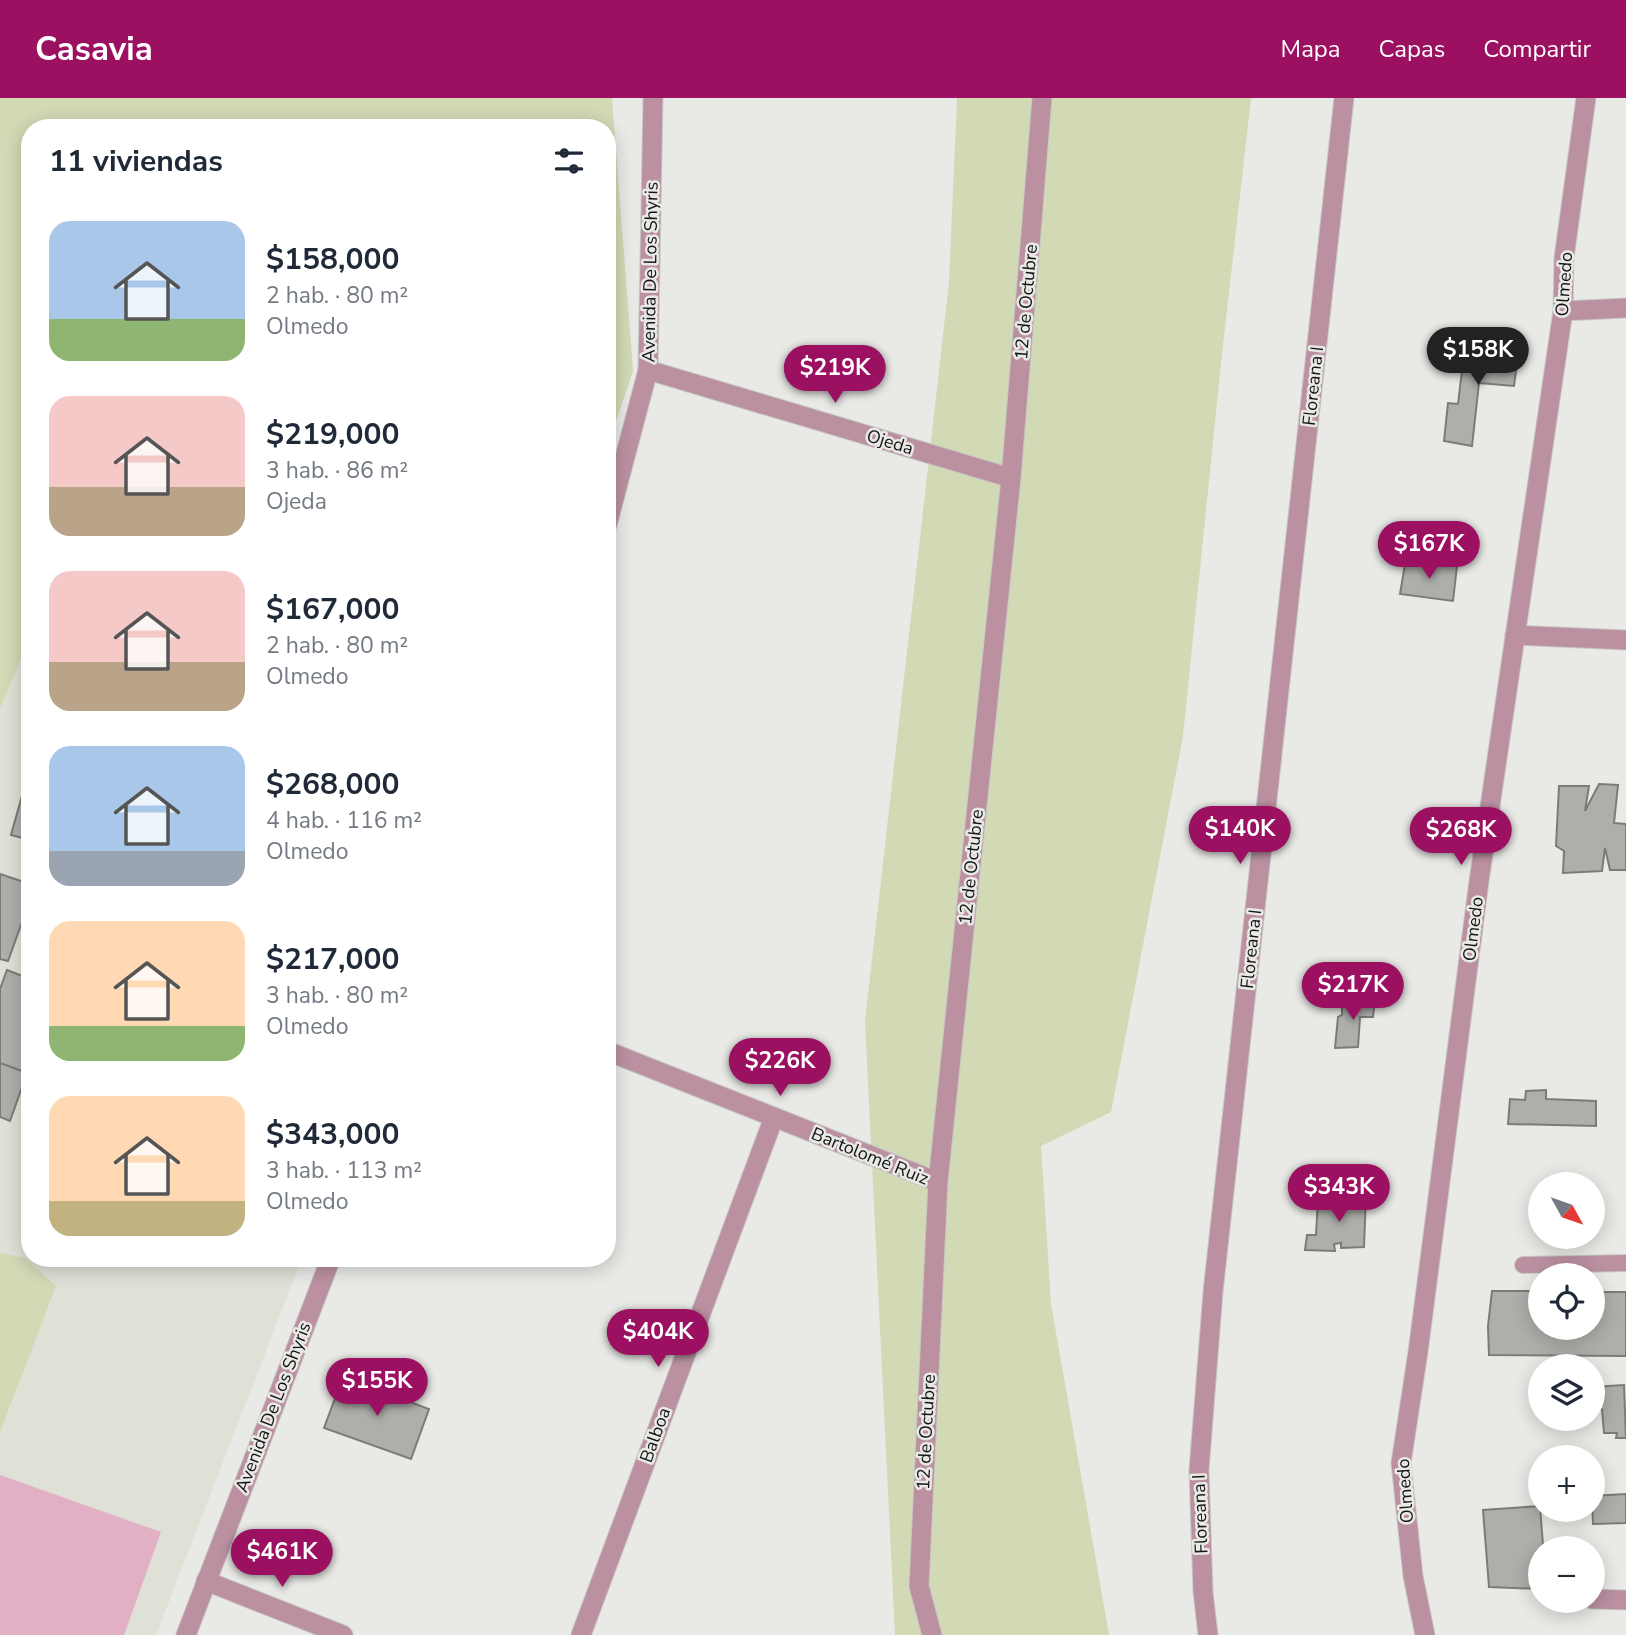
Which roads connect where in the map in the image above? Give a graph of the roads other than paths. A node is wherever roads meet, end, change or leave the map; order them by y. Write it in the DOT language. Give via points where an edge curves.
graph roads {
  1 [pos="653,98"];
  2 [pos="1042,98"];
  3 [pos="1345,98"];
  4 [pos="1586,98"];
  5 [pos="1626,308"];
  6 [pos="1563,311"];
  7 [pos="648,370"];
  8 [pos="1011,478"];
  9 [pos="616,491"];
  10 [pos="1515,635"];
  11 [pos="1626,640"];
  12 [pos="616,1055"];
  13 [pos="774,1117"];
  14 [pos="938,1182"];
  15 [pos="1626,1264"];
  16 [pos="1523,1265"];
  17 [pos="328,1267"];
  18 [pos="206,1581"];
  19 [pos="1605,1599"];
  20 [pos="1626,1600"];
  21 [pos="186,1635"];
  22 [pos="344,1635"];
  23 [pos="580,1635"];
  24 [pos="932,1635"];
  25 [pos="1208,1635"];
  26 [pos="1425,1635"];
  1 -- 7 [label="street, Avenida De Los Shyris"];
  2 -- 8 [label="street, 12 de Octubre"];
  3 -- 25 [label="street, Floreana I" via="1213,1292 1199,1470"];
  4 -- 6 [label="street, Olmedo" via="1564,258"];
  5 -- 6 [label="street"];
  6 -- 10 [label="street, Olmedo"];
  7 -- 8 [label="street, Ojeda"];
  7 -- 9 [label="street, Avenida De Los Shyris"];
  8 -- 14 [label="street, 12 de Octubre"];
  10 -- 11 [label="street"];
  10 -- 26 [label="street, Olmedo" via="1401,1463 1413,1576"];
  12 -- 13 [label="street, Bartolomé Ruiz"];
  13 -- 14 [label="street, Bartolomé Ruiz"];
  13 -- 23 [label="street, Balboa"];
  14 -- 24 [label="street, 12 de Octubre" via="919,1586"];
  15 -- 16 [label="lane"];
  17 -- 18 [label="street, Avenida De Los Shyris"];
  18 -- 21 [label="street, Avenida De Los Shyris"];
  18 -- 22 [label="street"];
  19 -- 20 [label="street"];
}
